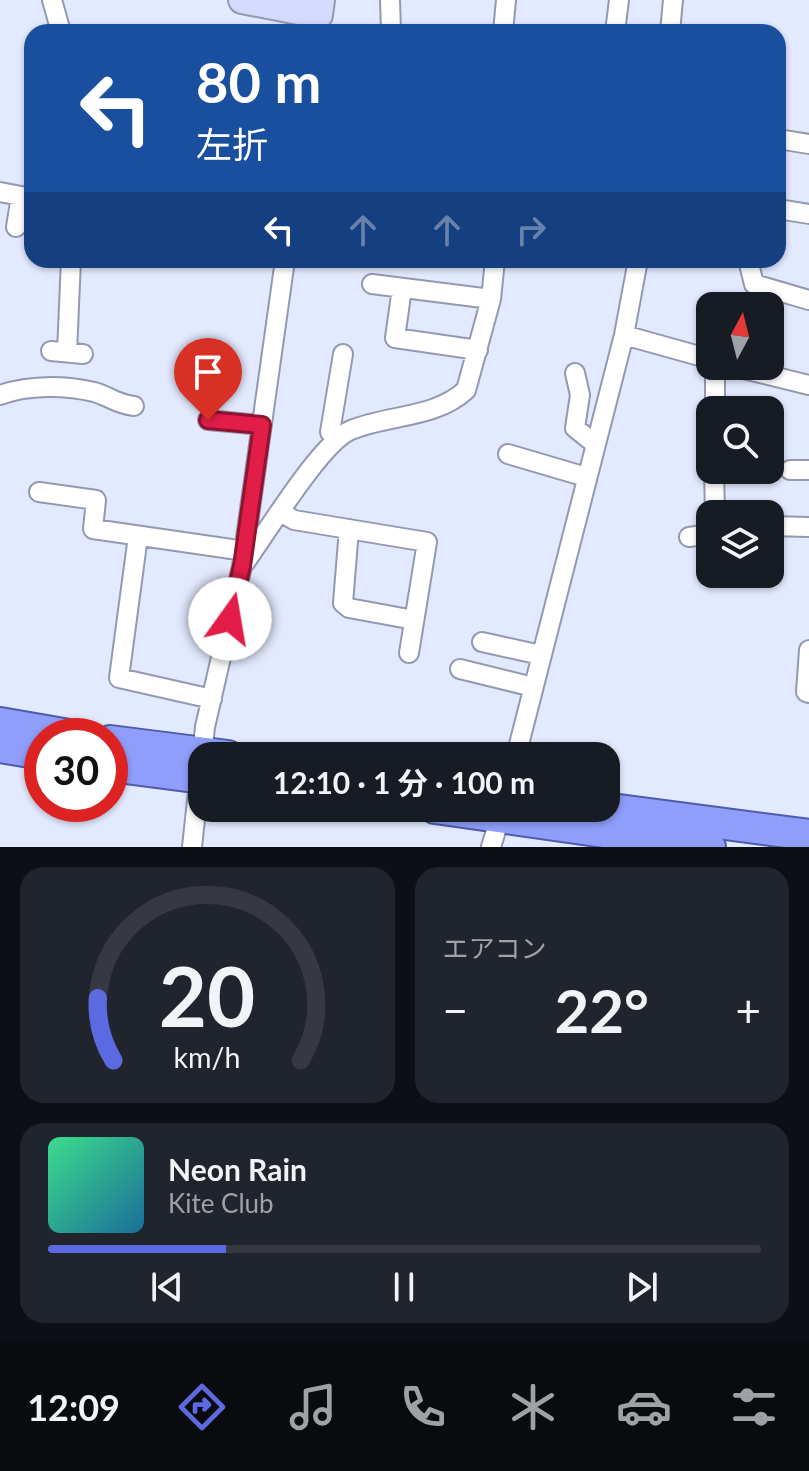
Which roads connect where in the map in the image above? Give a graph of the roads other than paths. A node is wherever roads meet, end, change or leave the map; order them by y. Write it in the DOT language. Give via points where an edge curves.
graph roads {
  1 [pos="52,0"];
  2 [pos="242,0"];
  3 [pos="390,0"];
  4 [pos="506,0"];
  5 [pos="619,0"];
  6 [pos="673,0"];
  7 [pos="319,16"];
  8 [pos="59,24"];
  9 [pos="391,24"];
  10 [pos="504,24"];
  11 [pos="616,24"];
  12 [pos="671,24"];
  13 [pos="786,140"];
  14 [pos="809,144"];
  15 [pos="0,192"];
  16 [pos="24,197"];
  17 [pos="24,203"];
  18 [pos="786,210"];
  19 [pos="809,214"];
  20 [pos="16,227"];
  21 [pos="71,268"];
  22 [pos="284,268"];
  23 [pos="494,268"];
  24 [pos="637,268"];
  25 [pos="750,268"];
  26 [pos="372,284"];
  27 [pos="402,288"];
  28 [pos="491,299"];
  29 [pos="809,300"];
  30 [pos="624,335"];
  31 [pos="478,350"];
  32 [pos="67,352"];
  33 [pos="343,354"];
  34 [pos="696,355"];
  35 [pos="575,373"];
  36 [pos="784,379"];
  37 [pos="809,385"];
  38 [pos="0,395"];
  39 [pos="134,406"];
  40 [pos="208,420"];
  41 [pos="262,425"];
  42 [pos="336,439"];
  43 [pos="594,443"];
  44 [pos="508,454"];
  45 [pos="586,477"];
  46 [pos="39,492"];
  47 [pos="282,513"];
  48 [pos="784,526"];
  49 [pos="809,527"];
  50 [pos="349,529"];
  51 [pos="138,536"];
  52 [pos="696,536"];
  53 [pos="689,537"];
  54 [pos="244,559"];
  55 [pos="414,620"];
  56 [pos="482,642"];
  57 [pos="809,650"];
  58 [pos="409,653"];
  59 [pos="541,655"];
  60 [pos="460,669"];
  61 [pos="533,687"];
  62 [pos="809,693"];
  63 [pos="212,699"];
  64 [pos="0,723"];
  65 [pos="24,727"];
  66 [pos="209,742"];
  67 [pos="519,742"];
  68 [pos="128,746"];
  69 [pos="0,747"];
  70 [pos="24,751"];
  71 [pos="188,761"];
  72 [pos="128,766"];
  73 [pos="188,766"];
  74 [pos="620,810"];
  75 [pos="197,822"];
  76 [pos="499,822"];
  77 [pos="561,822"];
  78 [pos="809,835"];
  79 [pos="192,847"];
  80 [pos="491,847"];
  81 [pos="710,847"];
  1 -- 8 [label="street"];
  2 -- 7 [label="main road"];
  3 -- 9 [label="street"];
  4 -- 10 [label="street"];
  5 -- 11 [label="street"];
  6 -- 12 [label="street"];
  13 -- 14 [label="street"];
  15 -- 16 [label="street"];
  17 -- 20 [label="street"];
  18 -- 19 [label="street"];
  21 -- 32 [label="street"];
  22 -- 41 [label="street"];
  23 -- 28 [label="street"];
  24 -- 30 [label="street"];
  25 -- 29 [label="street" via="754,284"];
  26 -- 27 [label="street"];
  27 -- 28 [label="street"];
  27 -- 31 [label="street" via="395,338"];
  28 -- 31 [label="street"];
  30 -- 34 [label="street"];
  30 -- 43 [label="street"];
  31 -- 42 [label="street" via="466,390 454,401 350,430"];
  33 -- 42 [label="street" via="330,432"];
  35 -- 43 [label="street" via="580,395 575,428"];
  36 -- 37 [label="street"];
  38 -- 39 [label="street" via="36,387 90,391 112,403"];
  40 -- 41 [label="street"];
  41 -- 54 [label="street"];
  42 -- 47 [label="street"];
  43 -- 45 [label="street"];
  44 -- 45 [label="street"];
  45 -- 59 [label="street"];
  46 -- 51 [label="street" via="96,500 93,529"];
  47 -- 50 [label="street" via="294,520"];
  47 -- 54 [label="street"];
  48 -- 49 [label="street"];
  50 -- 55 [label="street" via="343,603"];
  50 -- 55 [label="street" via="427,542"];
  51 -- 54 [label="street"];
  51 -- 63 [label="street" via="119,678"];
  52 -- 53 [label="street"];
  54 -- 63 [label="street"];
  55 -- 58 [label="street"];
  56 -- 59 [label="street"];
  57 -- 62 [label="street"];
  59 -- 61 [label="street"];
  60 -- 61 [label="street"];
  61 -- 67 [label="street"];
  63 -- 66 [label="street"];
  64 -- 65 [label="highway"];
  68 -- 71 [label="highway"];
  69 -- 70 [label="highway"];
  72 -- 73 [label="highway"];
  74 -- 78 [label="highway"];
  75 -- 79 [label="street"];
  76 -- 80 [label="street"];
  77 -- 81 [label="highway"];
}
